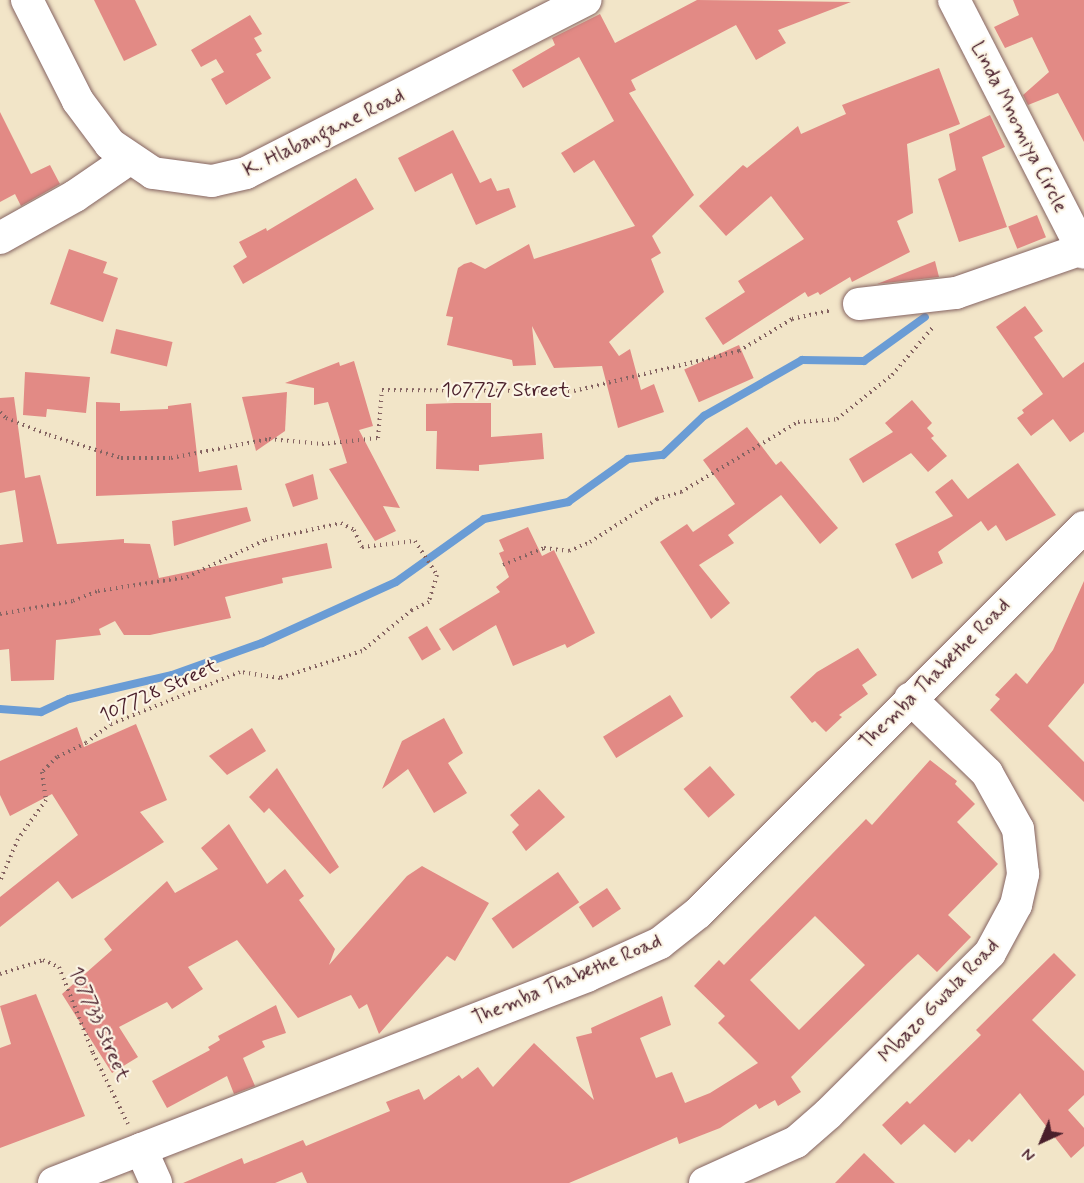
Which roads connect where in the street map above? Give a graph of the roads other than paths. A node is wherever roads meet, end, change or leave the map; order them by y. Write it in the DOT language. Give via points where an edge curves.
graph roads {
  1 [pos="27,0"];
  2 [pos="585,0"];
  3 [pos="954,0"];
  4 [pos="129,159"];
  5 [pos="0,238"];
  6 [pos="1083,251"];
  7 [pos="859,304"];
  8 [pos="1084,527"];
  9 [pos="910,699"];
  10 [pos="141,1149"];
  11 [pos="54,1183"];
  12 [pos="156,1183"];
  13 [pos="705,1183"];
  1 -- 4 [label="street, K. Hlabangane Road" via="78,101 110,144"];
  2 -- 4 [label="street, K. Hlabangane Road" via="246,173 194,180 153,173"];
  3 -- 6 [label="street, Linda Mnomiya Circle"];
  4 -- 5 [label="street" via="75,196"];
  6 -- 7 [label="street" via="956,293"];
  8 -- 9 [label="street, Themba Thabethe Road"];
  9 -- 10 [label="street, Themba Thabethe Road" via="698,913 648,950"];
  9 -- 13 [label="street, Mbazo Gwala Road" via="987,773 1018,829 1023,874 1012,914 990,953 796,1143"];
  10 -- 11 [label="street, Themba Thabethe Road"];
  10 -- 12 [label="street"];
}
